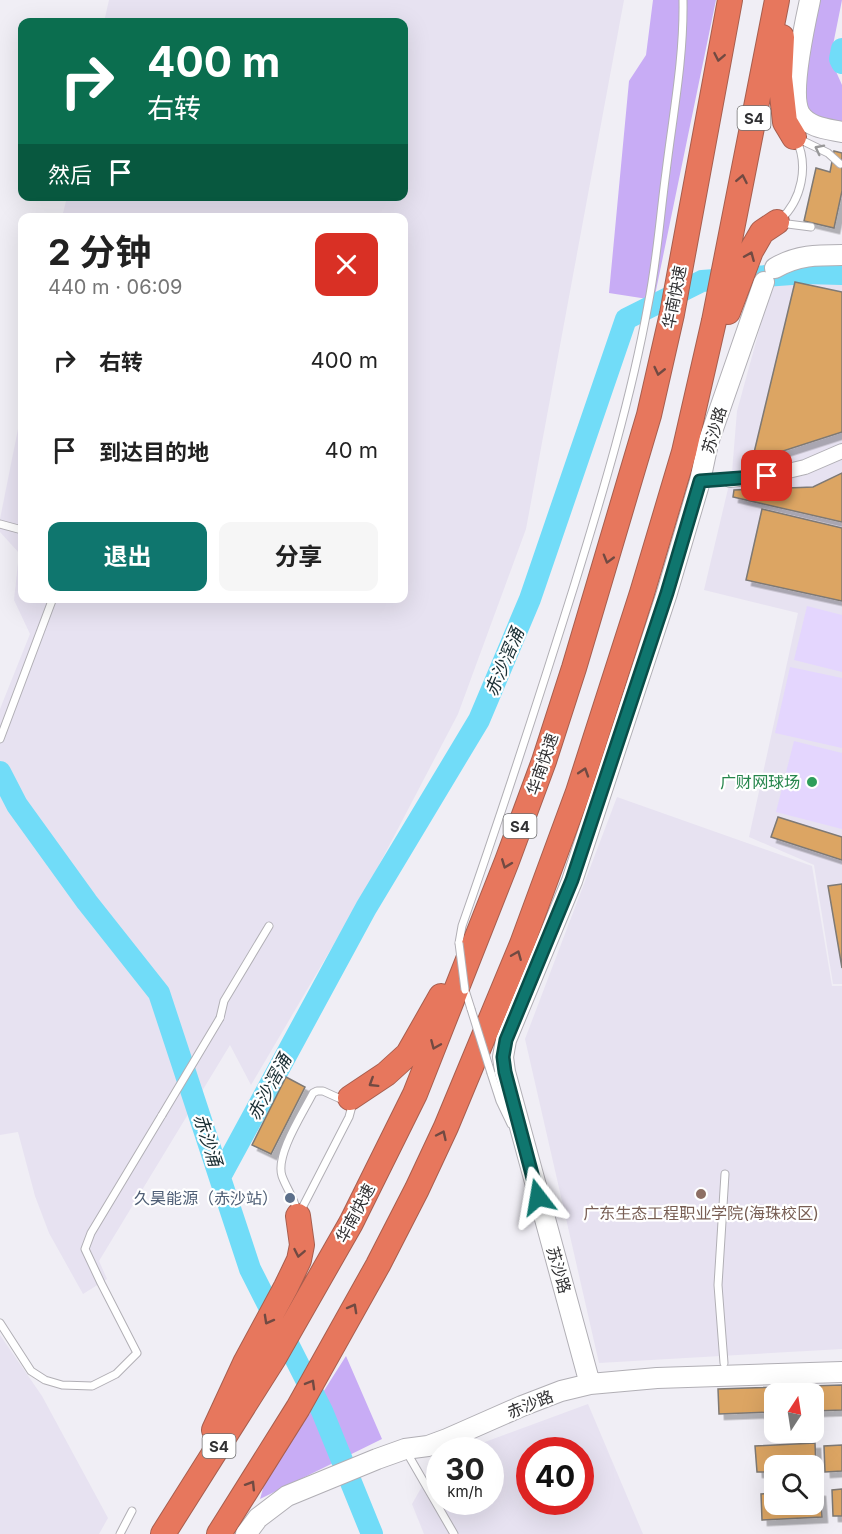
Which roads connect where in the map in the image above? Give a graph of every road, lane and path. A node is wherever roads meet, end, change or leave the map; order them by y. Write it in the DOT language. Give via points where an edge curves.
graph roads {
  1 [pos="682,0"];
  2 [pos="730,0"];
  3 [pos="777,0"];
  4 [pos="784,0"];
  5 [pos="810,0"];
  6 [pos="842,132"];
  7 [pos="794,137"];
  8 [pos="840,164"];
  9 [pos="770,227"];
  10 [pos="811,227"];
  11 [pos="842,255"];
  12 [pos="720,321"];
  13 [pos="842,451"];
  14 [pos="730,480"];
  15 [pos="700,481"];
  16 [pos="0,524"];
  17 [pos="18,529"];
  18 [pos="51,603"];
  19 [pos="0,739"];
  20 [pos="494,895"];
  21 [pos="269,926"];
  22 [pos="350,1098"];
  23 [pos="529,1165"];
  24 [pos="725,1174"];
  25 [pos="298,1216"];
  26 [pos="0,1323"];
  27 [pos="842,1359"];
  28 [pos="724,1363"];
  29 [pos="842,1372"];
  30 [pos="588,1379"];
  31 [pos="405,1449"];
  32 [pos="132,1511"];
  33 [pos="168,1527"];
  34 [pos="120,1534"];
  35 [pos="219,1534"];
  36 [pos="246,1534"];
  37 [pos="454,1534"];
  1 -- 23 [label="lane, bridge" via="679,82 659,237 638,354 591,531 459,943 465,990 500,1101"];
  2 -- 20 [label="highway, 华南快速 / S4, one-way" via="672,314 649,416 544,761"];
  12 -- 3 [label="highway, S4, one-way" via="731,237"];
  4 -- 7 [label="highway" via="780,78 785,122"];
  5 -- 6 [label="street" via="796,101 808,122"];
  8 -- 7 [label="lane, one-way" via="828,153"];
  7 -- 9 [label="lane" via="802,151 803,170 797,196 785,216"];
  9 -- 10 [label="lane"];
  12 -- 9 [label="highway, one-way" via="751,252"];
  11 -- 15 [label="street, 苏沙路" via="789,260 770,275 708,442"];
  35 -- 12 [label="highway, S4, one-way" via="298,1408 417,1190 522,944 578,792 642,593"];
  13 -- 14 [label="street" via="805,467"];
  14 -- 15 [label="lane"];
  15 -- 23 [label="street, 苏沙路" via="572,880 506,1040 505,1072"];
  16 -- 17 [label="lane"];
  18 -- 19 [label="lane"];
  20 -- 22 [label="highway, one-way" via="408,1053 386,1074"];
  20 -- 33 [label="highway, 华南快速 / S4, one-way" via="415,1094 351,1223 274,1358"];
  21 -- 26 [label="lane, bridge" via="85,1249 137,1353 116,1374 92,1386 62,1385 30,1371"];
  22 -- 25 [label="lane" via="349,1117"];
  22 -- 25 [label="lane" via="343,1100 323,1091 313,1093 284,1152 280,1167"];
  23 -- 30 [label="street, 苏沙路"];
  24 -- 28 [label="lane" via="718,1286"];
  25 -- 33 [label="highway, one-way" via="301,1252"];
  27 -- 28 [label="street"];
  28 -- 30 [label="street" via="636,1367"];
  29 -- 30 [label="street, 赤沙路"];
  30 -- 31 [label="street, 赤沙路" via="429,1446"];
  31 -- 36 [label="street, 赤沙路" via="287,1496 258,1518"];
  31 -- 37 [label="lane"];
  32 -- 34 [label="lane"];
}
